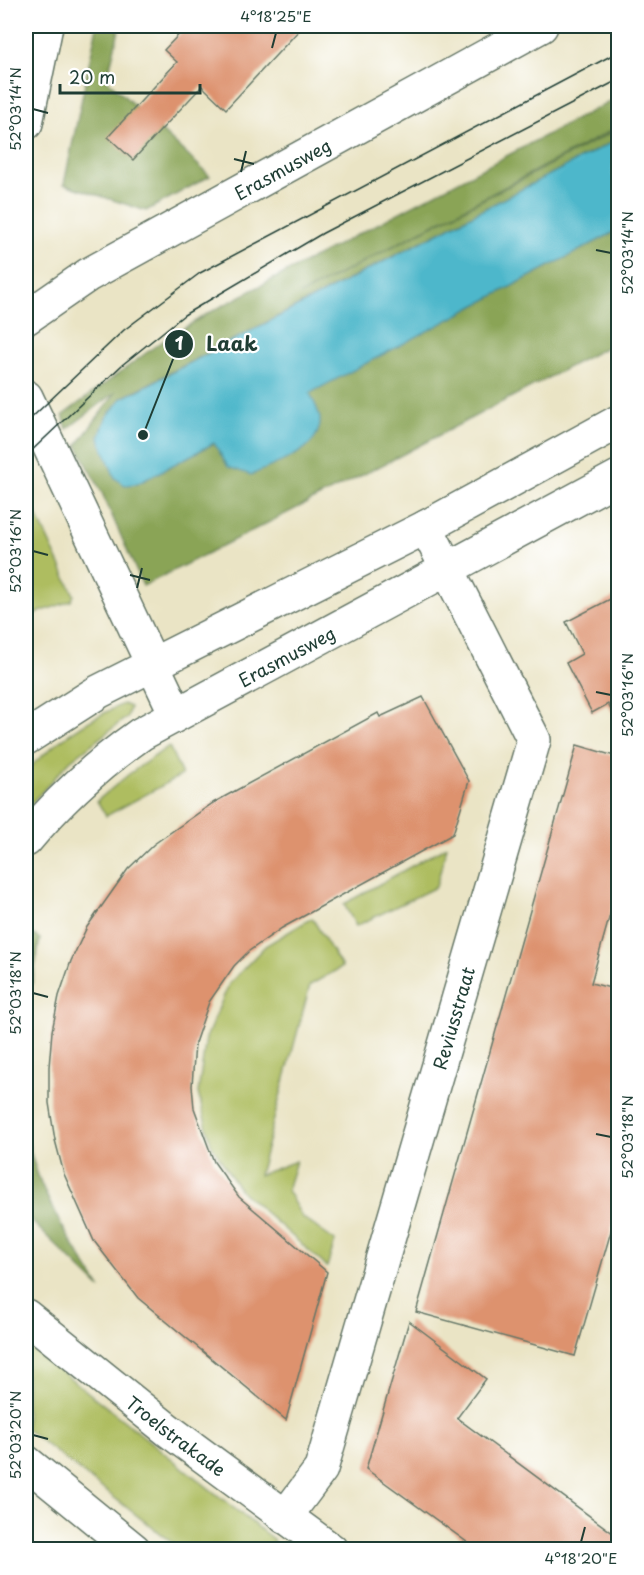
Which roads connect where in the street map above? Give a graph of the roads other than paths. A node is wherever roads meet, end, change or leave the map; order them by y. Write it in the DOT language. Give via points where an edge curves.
graph roads {
  1 [pos="46,26"];
  2 [pos="542,26"];
  3 [pos="26,123"];
  4 [pos="26,318"];
  5 [pos="26,397"];
  6 [pos="618,422"];
  7 [pos="618,477"];
  8 [pos="426,527"];
  9 [pos="446,568"];
  10 [pos="154,665"];
  11 [pos="176,714"];
  12 [pos="26,738"];
  13 [pos="26,840"];
  14 [pos="26,1316"];
  15 [pos="26,1462"];
  16 [pos="285,1517"];
  17 [pos="134,1550"];
  18 [pos="331,1550"];
  1 -- 3 [label="street"];
  2 -- 4 [label="street, Erasmusweg" via="96,270"];
  5 -- 10 [label="street"];
  6 -- 8 [label="street"];
  7 -- 9 [label="street, Erasmusweg"];
  8 -- 9 [label="street, Reviusstraat"];
  8 -- 10 [label="street"];
  9 -- 11 [label="street, Erasmusweg"];
  9 -- 16 [label="street, Reviusstraat" via="534,740 321,1469"];
  10 -- 11 [label="street"];
  10 -- 12 [label="street" via="72,706"];
  11 -- 13 [label="street, Erasmusweg" via="91,771"];
  14 -- 16 [label="street, Troelstrakade" via="168,1430"];
  15 -- 17 [label="street"];
  16 -- 18 [label="street, Troelstrakade"];
}
